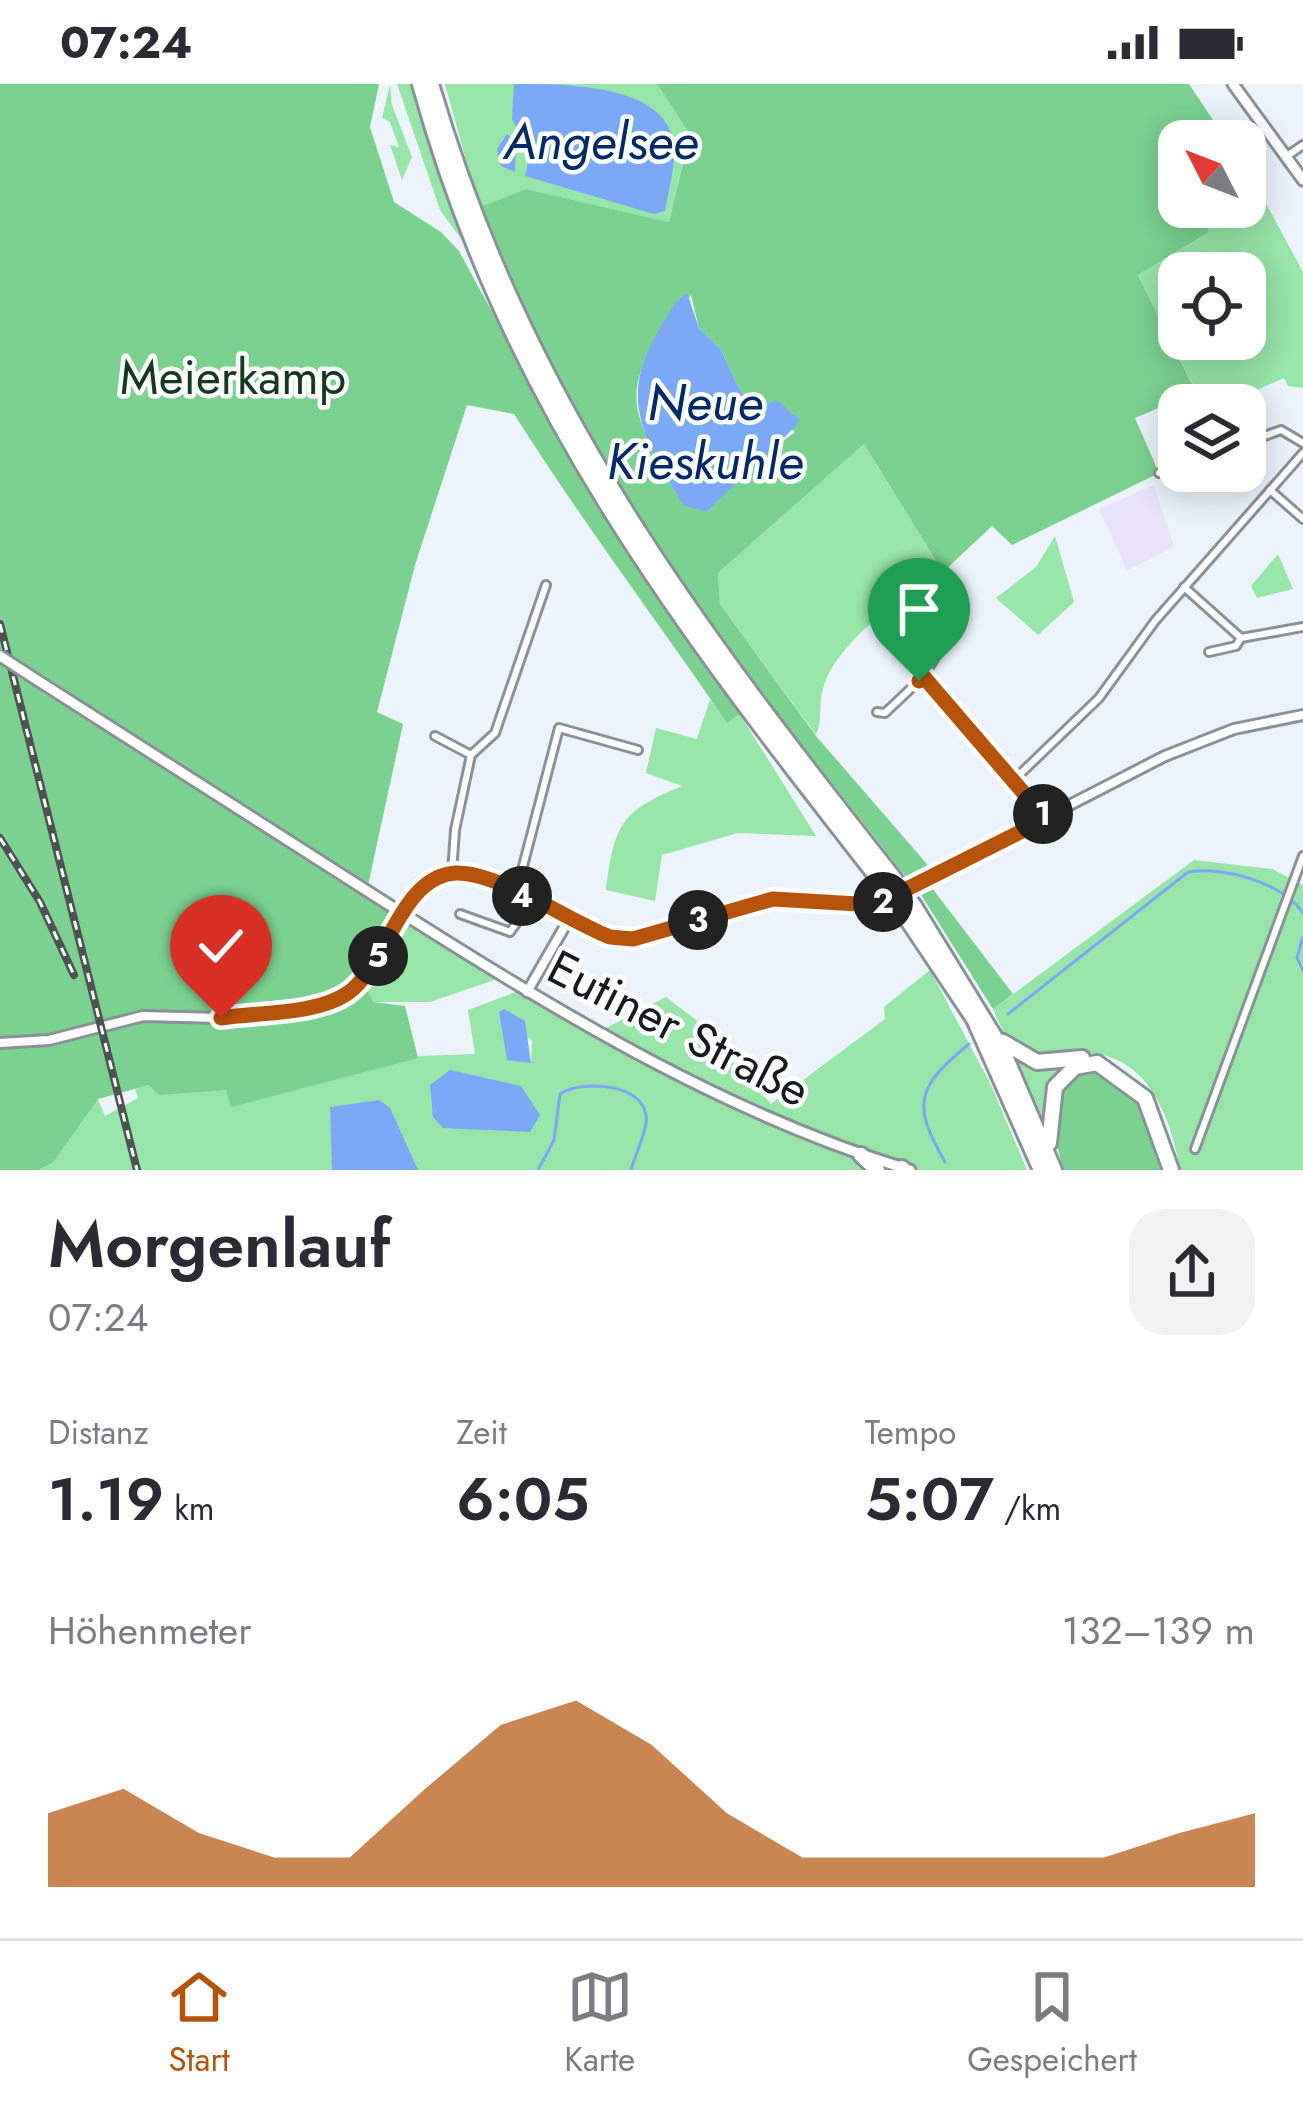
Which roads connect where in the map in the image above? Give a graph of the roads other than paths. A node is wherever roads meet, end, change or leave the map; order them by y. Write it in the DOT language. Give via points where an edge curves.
graph roads {
  1 [pos="420,84"];
  2 [pos="431,84"];
  3 [pos="1234,84"];
  4 [pos="1303,145"];
  5 [pos="1287,155"];
  6 [pos="1303,180"];
  7 [pos="1266,435"];
  8 [pos="1303,443"];
  9 [pos="1303,453"];
  10 [pos="1270,490"];
  11 [pos="603,493"];
  12 [pos="1303,519"];
  13 [pos="546,585"];
  14 [pos="1184,587"];
  15 [pos="962,611"];
  16 [pos="1303,626"];
  17 [pos="1241,638"];
  18 [pos="1209,652"];
  19 [pos="0,656"];
  20 [pos="923,676"];
  21 [pos="877,712"];
  22 [pos="1303,715"];
  23 [pos="435,736"];
  24 [pos="638,750"];
  25 [pos="471,755"];
  26 [pos="1016,778"];
  27 [pos="1046,819"];
  28 [pos="1303,856"];
  29 [pos="452,873"];
  30 [pos="516,893"];
  31 [pos="532,901"];
  32 [pos="906,906"];
  33 [pos="460,914"];
  34 [pos="569,919"];
  35 [pos="527,992"];
  36 [pos="994,1035"];
  37 [pos="0,1043"];
  38 [pos="1196,1150"];
  39 [pos="861,1155"];
  40 [pos="1044,1165"];
  41 [pos="907,1169"];
  42 [pos="878,1170"];
  43 [pos="1174,1170"];
  1 -- 11 [label="highway" via="504,319"];
  2 -- 11 [label="highway" via="516,316"];
  3 -- 5 [label="main road"];
  4 -- 5 [label="street"];
  5 -- 6 [label="main road"];
  7 -- 8 [label="street" via="1281,430"];
  9 -- 10 [label="street"];
  10 -- 12 [label="street"];
  10 -- 14 [label="street"];
  11 -- 32 [label="highway, bridge"];
  13 -- 25 [label="street" via="495,734"];
  14 -- 17 [label="street"];
  14 -- 26 [label="street" via="1099,698"];
  15 -- 20 [label="street"];
  16 -- 17 [label="street"];
  17 -- 18 [label="street"];
  19 -- 35 [label="main road, Eutiner Straße, bridge"];
  20 -- 21 [label="street"];
  20 -- 26 [label="street"];
  22 -- 27 [label="street" via="1203,739"];
  23 -- 25 [label="street"];
  24 -- 30 [label="street" via="559,728"];
  25 -- 29 [label="street"];
  26 -- 27 [label="street"];
  27 -- 34 [label="street" via="875,905 773,899 628,940"];
  28 -- 38 [label="street"];
  29 -- 30 [label="street"];
  29 -- 37 [label="street" via="421,890 361,981 336,999 221,1018 143,1016 49,1040"];
  30 -- 31 [label="street"];
  31 -- 33 [label="street" via="510,932"];
  31 -- 34 [label="street"];
  32 -- 36 [label="highway"];
  32 -- 40 [label="highway" via="974,1019"];
  34 -- 35 [label="street"];
  35 -- 39 [label="main road, Eutiner Straße" via="758,1113"];
  36 -- 40 [label="highway"];
  36 -- 43 [label="highway" via="1037,1062 1099,1058 1128,1074 1160,1114"];
  39 -- 41 [label="main road, Eutiner Straße"];
  39 -- 42 [label="highway"];
  40 -- 43 [label="highway" via="1054,1087 1075,1067 1097,1063 1145,1099"];
}
